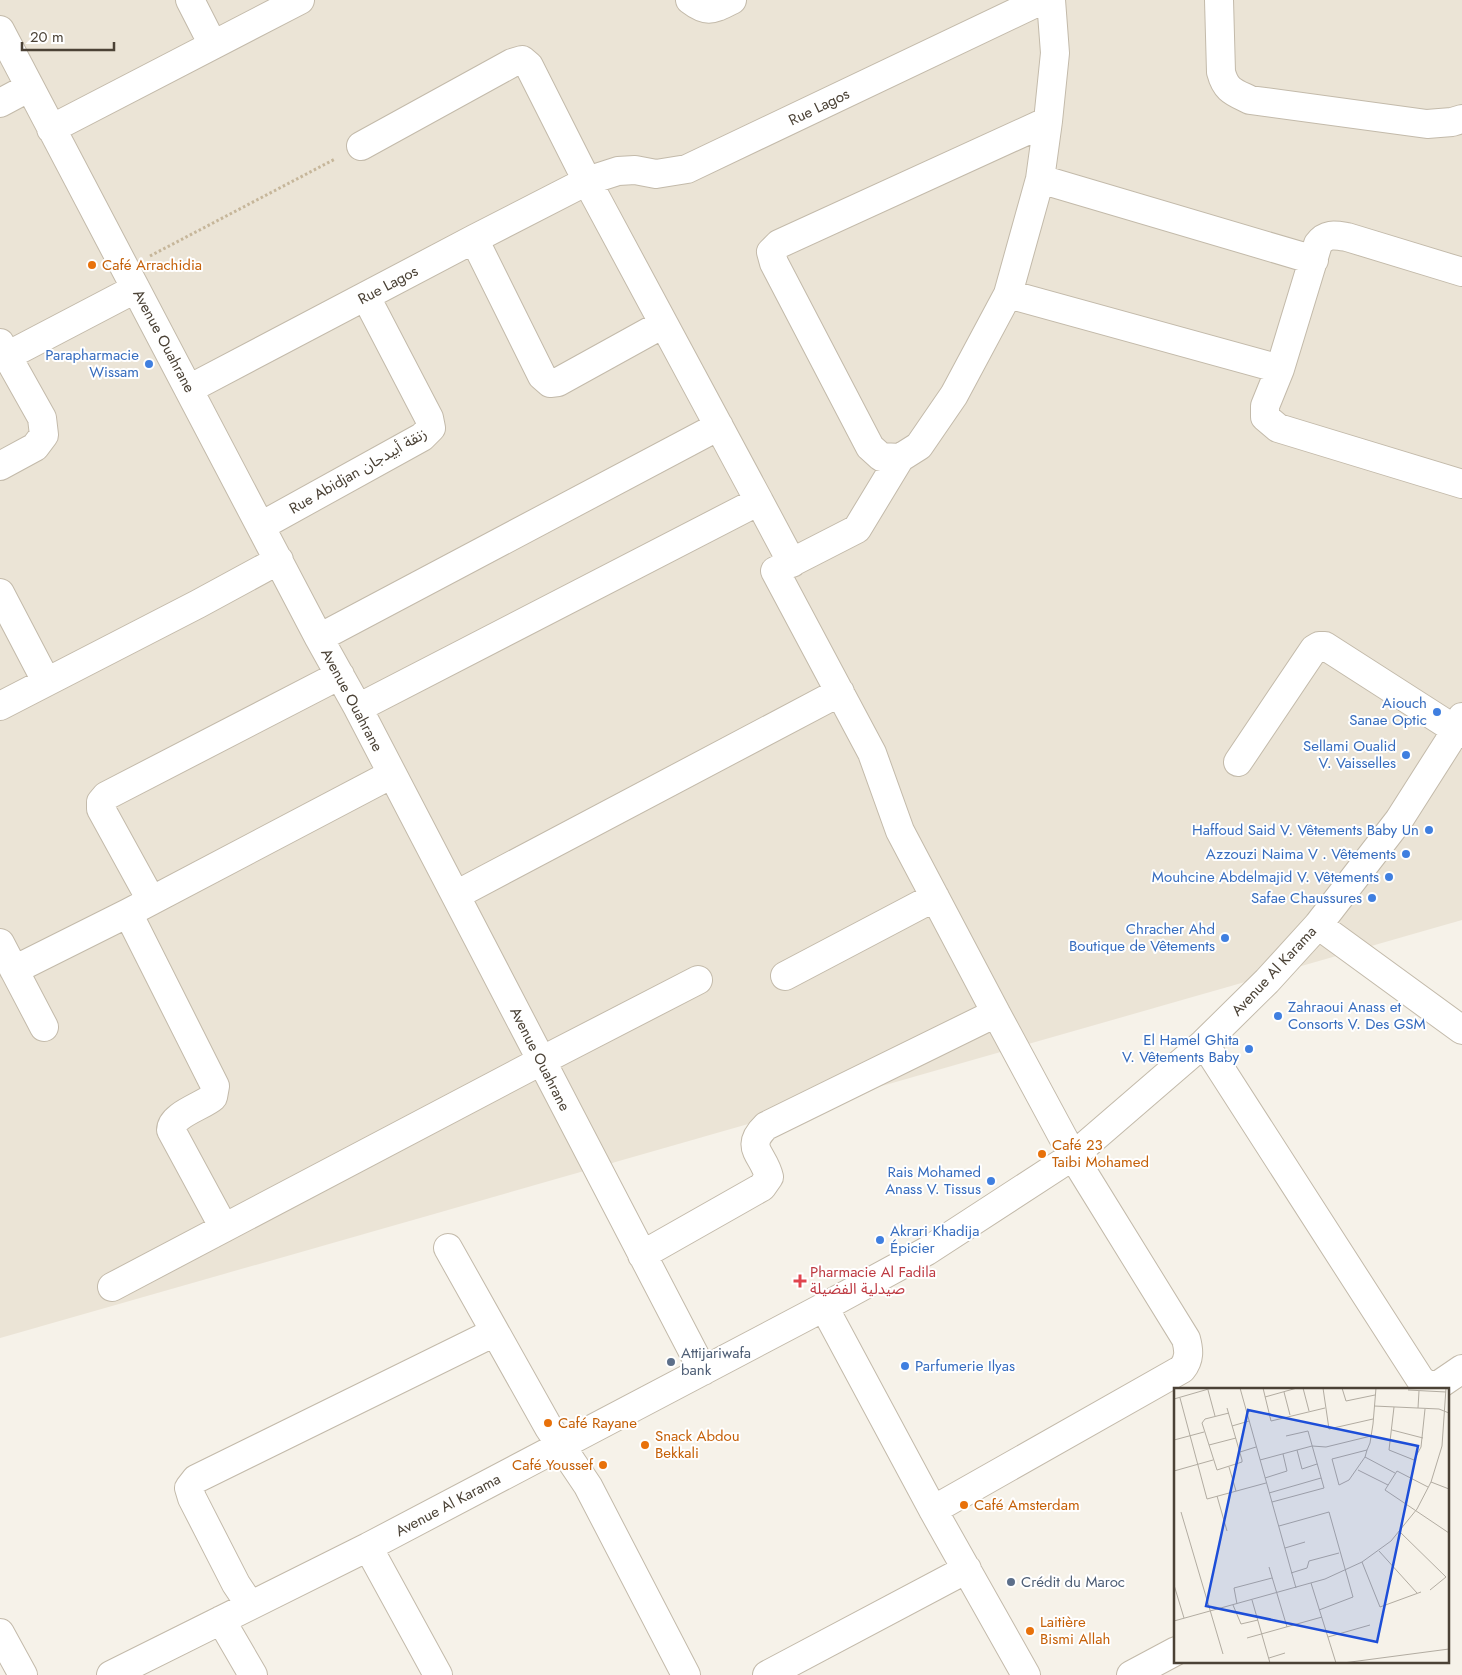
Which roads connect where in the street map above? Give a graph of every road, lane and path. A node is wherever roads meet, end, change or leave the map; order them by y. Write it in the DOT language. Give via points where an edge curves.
graph roads {
  1 [pos="190,0"];
  2 [pos="300,0"];
  3 [pos="690,0"];
  4 [pos="732,0"];
  5 [pos="1042,0"];
  6 [pos="1052,0"];
  7 [pos="1218,0"];
  8 [pos="0,30"];
  9 [pos="213,46"];
  10 [pos="30,88"];
  11 [pos="0,103"];
  12 [pos="1462,119"];
  13 [pos="1048,121"];
  14 [pos="52,129"];
  15 [pos="361,146"];
  16 [pos="1040,179"];
  17 [pos="587,181"];
  18 [pos="474,239"];
  19 [pos="1314,260"];
  20 [pos="1462,272"];
  21 [pos="130,279"];
  22 [pos="1008,294"];
  23 [pos="366,297"];
  24 [pos="664,324"];
  25 [pos="4,350"];
  26 [pos="1280,369"];
  27 [pos="189,389"];
  28 [pos="720,426"];
  29 [pos="900,458"];
  30 [pos="0,466"];
  31 [pos="1462,484"];
  32 [pos="759,501"];
  33 [pos="261,526"];
  34 [pos="279,560"];
  35 [pos="792,563"];
  36 [pos="0,593"];
  37 [pos="319,638"];
  38 [pos="340,676"];
  39 [pos="46,682"];
  40 [pos="840,692"];
  41 [pos="0,706"];
  42 [pos="358,708"];
  43 [pos="1460,727"];
  44 [pos="1238,762"];
  45 [pos="392,774"];
  46 [pos="456,895"];
  47 [pos="935,897"];
  48 [pos="151,900"];
  49 [pos="128,913"];
  50 [pos="1318,925"];
  51 [pos="0,943"];
  52 [pos="14,970"];
  53 [pos="785,976"];
  54 [pos="698,980"];
  55 [pos="996,1013"];
  56 [pos="44,1027"];
  57 [pos="1462,1030"];
  58 [pos="1204,1043"];
  59 [pos="541,1061"];
  60 [pos="1073,1156"];
  61 [pos="224,1228"];
  62 [pos="448,1248"];
  63 [pos="642,1255"];
  64 [pos="112,1287"];
  65 [pos="824,1307"];
  66 [pos="495,1332"];
  67 [pos="1462,1369"];
  68 [pos="703,1371"];
  69 [pos="561,1445"];
  70 [pos="933,1510"];
  71 [pos="368,1547"];
  72 [pos="967,1570"];
  73 [pos="250,1605"];
  74 [pos="221,1620"];
  75 [pos="0,1633"];
  76 [pos="1174,1652"];
  77 [pos="23,1675"];
  78 [pos="111,1675"];
  79 [pos="253,1675"];
  80 [pos="438,1675"];
  81 [pos="686,1675"];
  82 [pos="767,1675"];
  83 [pos="1026,1675"];
  84 [pos="1131,1675"];
  1 -- 9 [label="street"];
  2 -- 9 [label="street"];
  3 -- 4 [label="street" via="701,8 714,8"];
  5 -- 17 [label="street, Rue Lagos" via="687,169 656,174 635,170 618,172"];
  6 -- 13 [label="street" via="1055,53"];
  7 -- 12 [label="street" via="1221,72 1231,91 1250,100 1427,124"];
  8 -- 10 [label="street, Avenue Ouahrane"];
  9 -- 14 [label="street"];
  10 -- 11 [label="street"];
  10 -- 14 [label="street, Avenue Ouahrane"];
  13 -- 16 [label="street"];
  13 -- 29 [label="street" via="779,244 771,252 870,447 881,457"];
  14 -- 21 [label="street, Avenue Ouahrane"];
  15 -- 17 [label="street" via="522,60 529,66"];
  15 -- 21 [label="path"];
  16 -- 19 [label="street"];
  16 -- 22 [label="street"];
  17 -- 18 [label="street, Rue Lagos"];
  17 -- 24 [label="street"];
  18 -- 23 [label="street, Rue Lagos"];
  18 -- 24 [label="street" via="542,376 550,383 558,382"];
  19 -- 20 [label="street" via="1322,238 1332,234"];
  19 -- 26 [label="street"];
  21 -- 25 [label="street"];
  21 -- 27 [label="street, Avenue Ouahrane"];
  22 -- 26 [label="street"];
  22 -- 29 [label="street" via="954,395 919,446"];
  23 -- 27 [label="street, Rue Lagos"];
  23 -- 33 [label="street, Rue Abidjan زنقة أبيدجان" via="429,418 431,428 422,437"];
  24 -- 28 [label="street"];
  25 -- 30 [label="street" via="42,418 44,435 35,447"];
  26 -- 31 [label="street" via="1265,406 1266,417 1278,428"];
  27 -- 33 [label="street, Avenue Ouahrane"];
  28 -- 32 [label="street"];
  28 -- 37 [label="street"];
  29 -- 35 [label="street" via="857,529"];
  32 -- 35 [label="street"];
  32 -- 42 [label="street"];
  33 -- 34 [label="street, Avenue Ouahrane"];
  34 -- 37 [label="street, Avenue Ouahrane"];
  34 -- 39 [label="street"];
  35 -- 40 [label="street" via="775,571"];
  36 -- 39 [label="street"];
  37 -- 38 [label="street, Avenue Ouahrane"];
  38 -- 42 [label="street, Avenue Ouahrane"];
  38 -- 48 [label="street" via="106,796 101,802 101,809"];
  39 -- 41 [label="street"];
  40 -- 46 [label="street"];
  40 -- 47 [label="street" via="872,754 900,831"];
  42 -- 45 [label="street, Avenue Ouahrane"];
  43 -- 44 [label="street" via="1325,646 1319,646"];
  43 -- 50 [label="street, Avenue Al Karama" via="1399,820"];
  45 -- 46 [label="street, Avenue Ouahrane"];
  45 -- 48 [label="street"];
  46 -- 59 [label="street, Avenue Ouahrane"];
  47 -- 53 [label="street"];
  47 -- 55 [label="street"];
  48 -- 49 [label="street"];
  49 -- 52 [label="street"];
  49 -- 61 [label="street" via="215,1086 213,1097 176,1119 171,1130"];
  50 -- 57 [label="street"];
  50 -- 58 [label="street, Avenue Al Karama"];
  51 -- 52 [label="street"];
  52 -- 56 [label="street"];
  54 -- 59 [label="street"];
  55 -- 60 [label="street"];
  55 -- 63 [label="street" via="766,1126 754,1141 767,1170 768,1177 762,1187"];
  58 -- 60 [label="street, Avenue Al Karama"];
  58 -- 67 [label="street" via="1420,1379 1428,1386 1440,1384"];
  59 -- 61 [label="street"];
  59 -- 63 [label="street, Avenue Ouahrane"];
  60 -- 65 [label="street, Avenue Al Karama" via="927,1250"];
  60 -- 70 [label="street" via="1186,1339 1189,1348 1186,1364"];
  61 -- 64 [label="street"];
  62 -- 66 [label="street"];
  63 -- 68 [label="street, Avenue Ouahrane"];
  65 -- 68 [label="street, Avenue Al Karama"];
  65 -- 70 [label="street"];
  66 -- 69 [label="street"];
  66 -- 73 [label="street" via="196,1480 189,1488 192,1498"];
  68 -- 69 [label="street, Avenue Al Karama"];
  69 -- 71 [label="street, Avenue Al Karama"];
  69 -- 81 [label="street" via="588,1486"];
  70 -- 72 [label="street"];
  71 -- 73 [label="street, Avenue Al Karama"];
  71 -- 80 [label="street"];
  72 -- 82 [label="street"];
  72 -- 83 [label="street"];
  73 -- 74 [label="street, Avenue Al Karama"];
  74 -- 78 [label="street, Avenue Al Karama"];
  74 -- 79 [label="street"];
  75 -- 77 [label="street"];
  76 -- 84 [label="street"];
}
